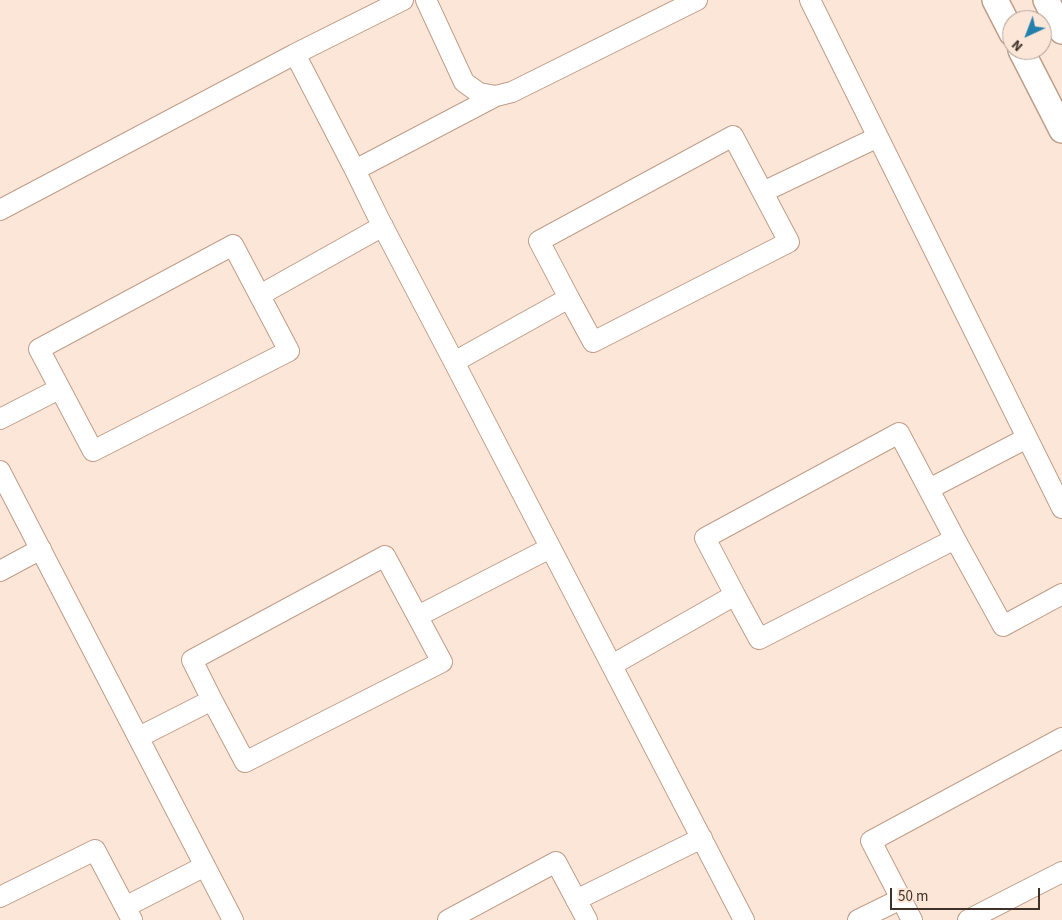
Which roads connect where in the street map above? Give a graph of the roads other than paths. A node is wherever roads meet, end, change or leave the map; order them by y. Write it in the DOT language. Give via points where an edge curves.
graph roads {
  1 [pos="403,0"];
  2 [pos="426,0"];
  3 [pos="697,0"];
  4 [pos="810,0"];
  5 [pos="995,0"];
  6 [pos="1046,0"];
  7 [pos="1002,14"];
  8 [pos="1062,31"];
  9 [pos="295,54"];
  10 [pos="1026,60"];
  11 [pos="496,96"];
  12 [pos="1062,130"];
  13 [pos="878,136"];
  14 [pos="355,170"];
  15 [pos="763,192"];
  16 [pos="0,210"];
  17 [pos="383,226"];
  18 [pos="260,295"];
  19 [pos="569,298"];
  20 [pos="454,362"];
  21 [pos="59,389"];
  22 [pos="0,419"];
  23 [pos="1027,438"];
  24 [pos="0,471"];
  25 [pos="929,489"];
  26 [pos="1062,508"];
  27 [pos="955,539"];
  28 [pos="550,548"];
  29 [pos="41,550"];
  30 [pos="0,571"];
  31 [pos="1062,594"];
  32 [pos="735,596"];
  33 [pos="418,616"];
  34 [pos="612,665"];
  35 [pos="212,700"];
  36 [pos="139,737"];
  37 [pos="1062,738"];
  38 [pos="702,838"];
  39 [pos="205,866"];
  40 [pos="1062,872"];
  41 [pos="0,897"];
  42 [pos="901,898"];
  43 [pos="576,900"];
  44 [pos="128,913"];
  45 [pos="233,920"];
  46 [pos="448,920"];
  47 [pos="587,920"];
  48 [pos="744,920"];
  49 [pos="858,920"];
  50 [pos="912,920"];
  51 [pos="968,920"];
  1 -- 9 [label="street"];
  2 -- 11 [label="street" via="464,82 479,93"];
  3 -- 11 [label="street" via="512,92"];
  4 -- 13 [label="street"];
  5 -- 7 [label="street"];
  6 -- 8 [label="street"];
  9 -- 14 [label="street"];
  9 -- 16 [label="street"];
  10 -- 12 [label="street"];
  11 -- 14 [label="street"];
  13 -- 15 [label="street"];
  13 -- 23 [label="street"];
  14 -- 17 [label="street"];
  15 -- 19 [label="street" via="789,242 593,342"];
  15 -- 19 [label="street" via="733,136 539,241"];
  17 -- 18 [label="street"];
  17 -- 20 [label="street"];
  18 -- 21 [label="street" via="232,245 39,349"];
  18 -- 21 [label="street" via="289,351 93,451"];
  19 -- 20 [label="street"];
  20 -- 28 [label="street"];
  21 -- 22 [label="street"];
  23 -- 25 [label="street"];
  23 -- 26 [label="street"];
  24 -- 29 [label="street"];
  25 -- 27 [label="street"];
  25 -- 32 [label="street" via="899,433 705,538"];
  27 -- 31 [label="street" via="1003,626"];
  27 -- 32 [label="street" via="759,639"];
  28 -- 33 [label="street"];
  28 -- 34 [label="street"];
  29 -- 30 [label="street"];
  29 -- 36 [label="street"];
  32 -- 34 [label="street"];
  33 -- 35 [label="street" via="385,556 192,660"];
  33 -- 35 [label="street" via="442,662 245,762"];
  34 -- 38 [label="street"];
  35 -- 36 [label="street"];
  36 -- 39 [label="street"];
  37 -- 42 [label="street" via="871,841"];
  38 -- 43 [label="street"];
  38 -- 48 [label="street"];
  39 -- 44 [label="street"];
  39 -- 45 [label="street"];
  40 -- 51 [label="street"];
  41 -- 44 [label="street" via="95,850"];
  42 -- 49 [label="street"];
  42 -- 50 [label="street"];
  43 -- 46 [label="street" via="556,862"];
  43 -- 47 [label="street"];
}
